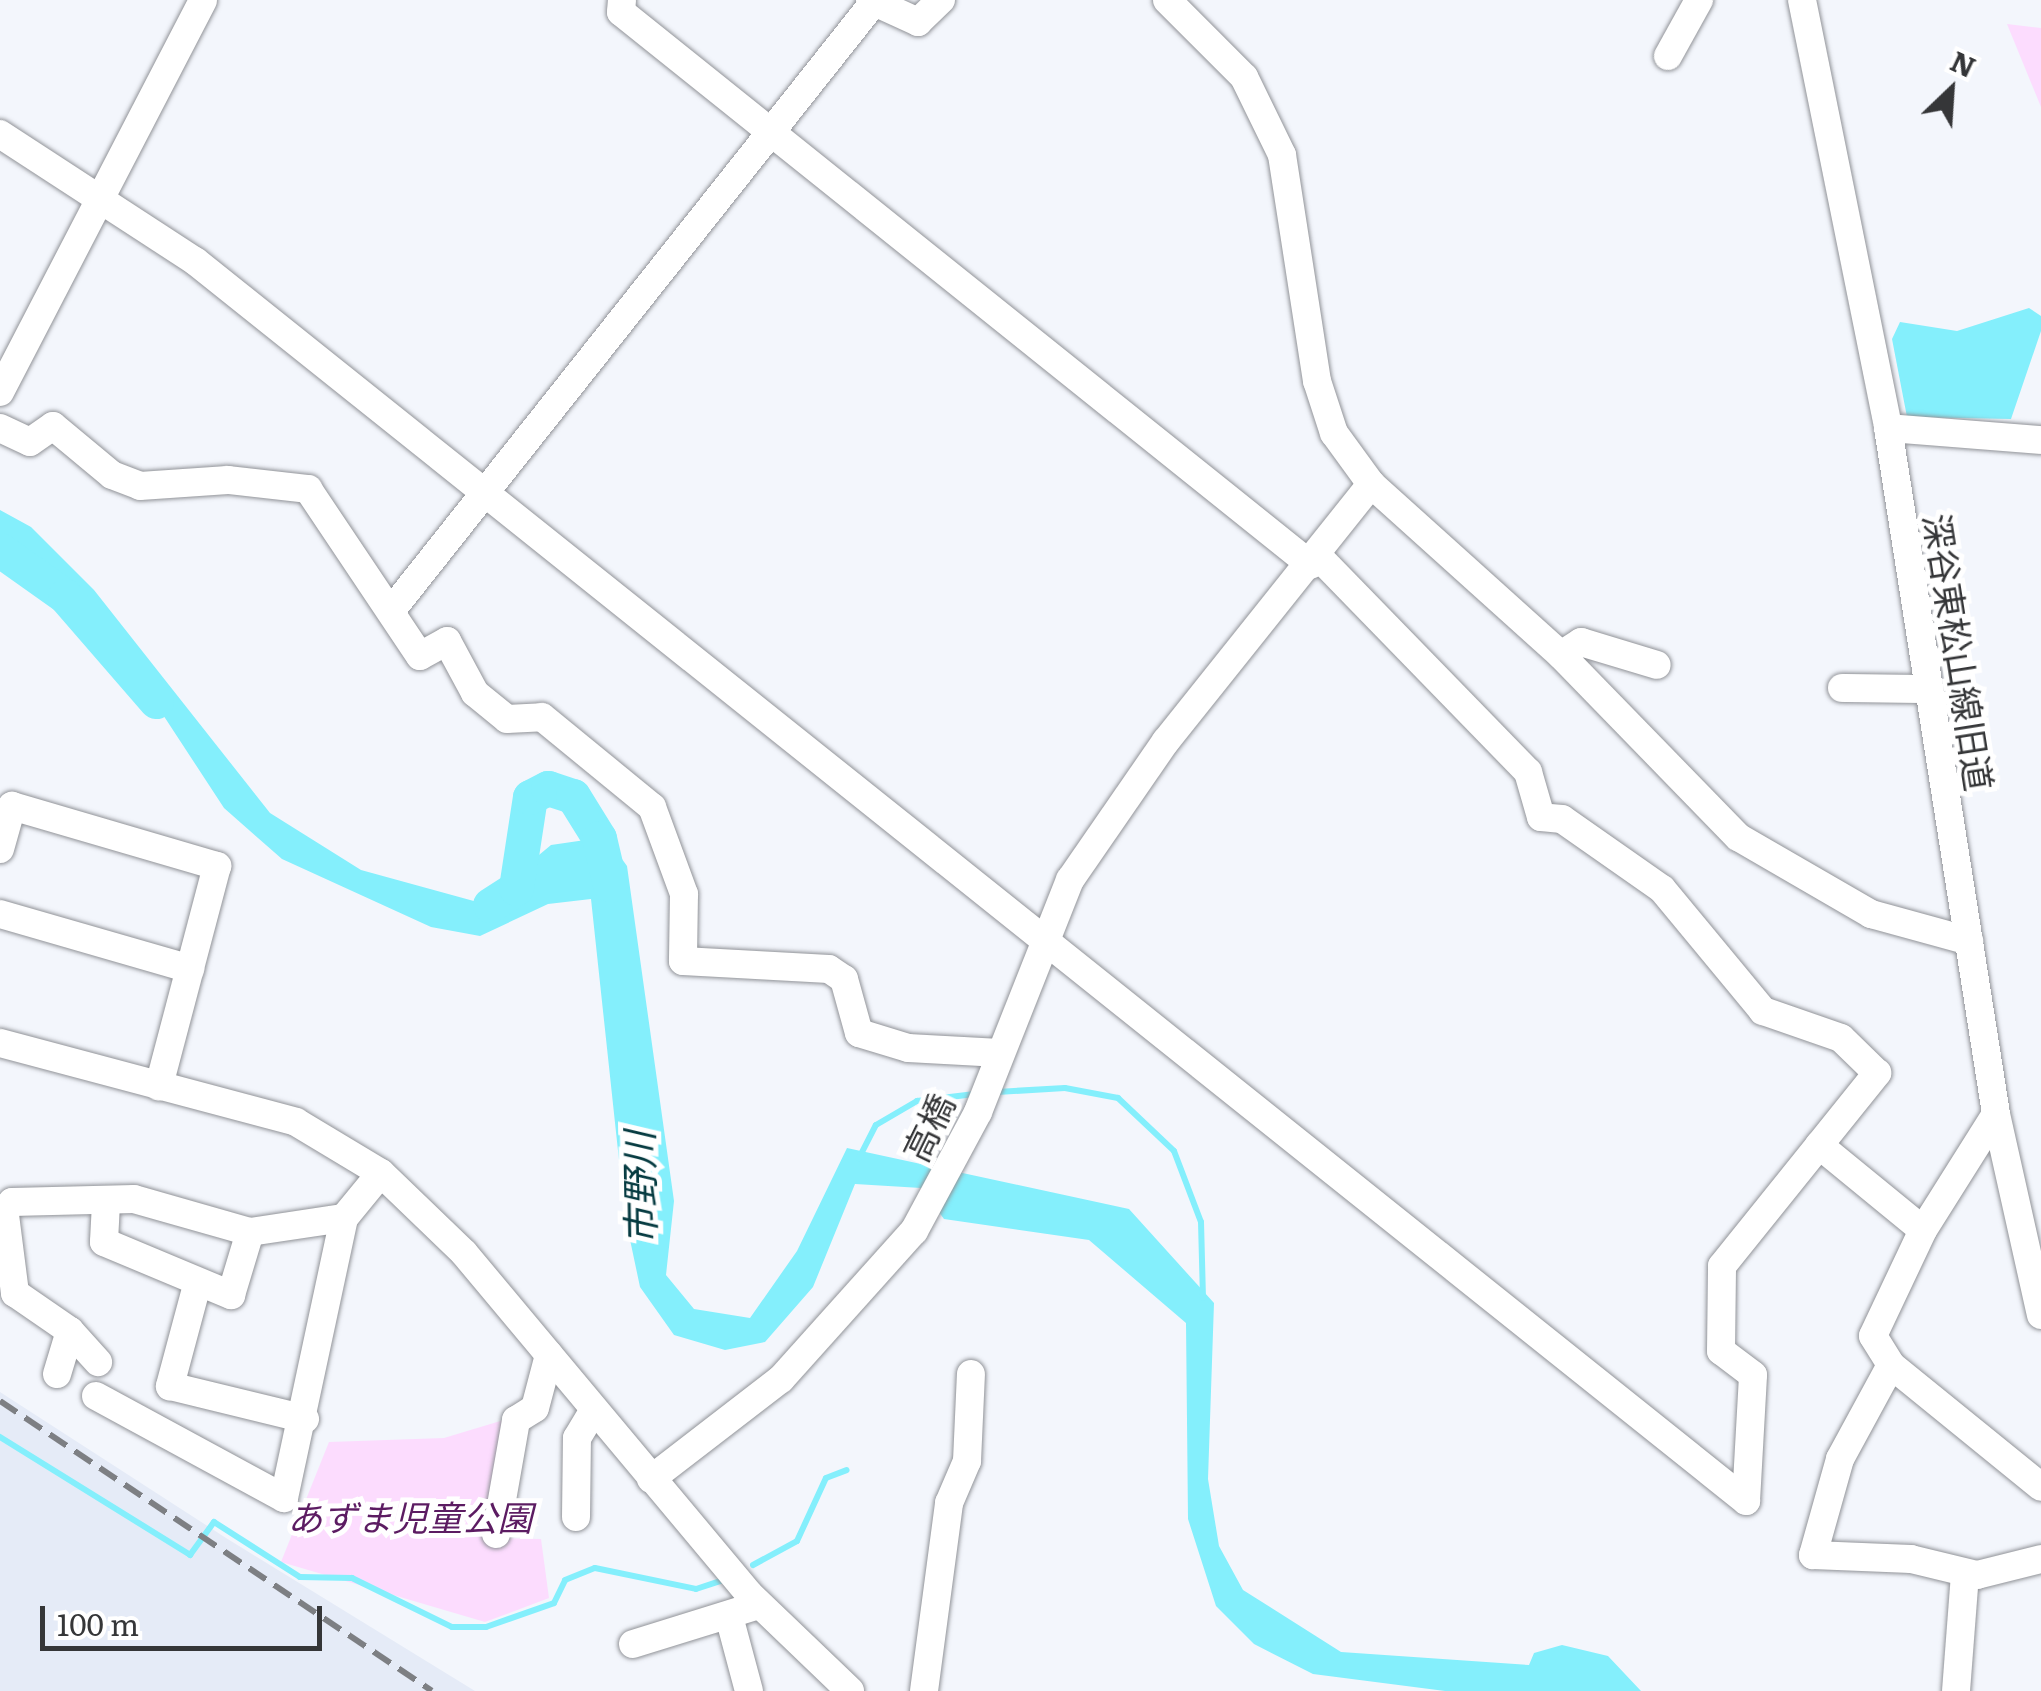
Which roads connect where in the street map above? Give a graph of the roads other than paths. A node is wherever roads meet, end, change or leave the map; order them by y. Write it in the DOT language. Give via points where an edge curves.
graph roads {
  1 [pos="203,0"];
  2 [pos="622,0"];
  3 [pos="941,0"];
  4 [pos="1167,0"];
  5 [pos="1700,0"];
  6 [pos="1802,0"];
  7 [pos="872,1"];
  8 [pos="1668,56"];
  9 [pos="770,132"];
  10 [pos="0,134"];
  11 [pos="103,193"];
  12 [pos="0,392"];
  13 [pos="0,428"];
  14 [pos="1888,428"];
  15 [pos="2041,440"];
  16 [pos="1371,484"];
  17 [pos="480,491"];
  18 [pos="1314,560"];
  19 [pos="391,610"];
  20 [pos="1560,654"];
  21 [pos="1657,665"];
  22 [pos="1842,688"];
  23 [pos="1925,689"];
  24 [pos="0,850"];
  25 [pos="0,914"];
  26 [pos="1969,941"];
  27 [pos="1039,944"];
  28 [pos="190,969"];
  29 [pos="0,1043"];
  30 [pos="1000,1053"];
  31 [pos="159,1086"];
  32 [pos="1996,1114"];
  33 [pos="1819,1145"];
  34 [pos="381,1173"];
  35 [pos="106,1203"];
  36 [pos="2,1216"];
  37 [pos="344,1218"];
  38 [pos="1923,1230"];
  39 [pos="250,1232"];
  40 [pos="197,1286"];
  41 [pos="2041,1315"];
  42 [pos="70,1331"];
  43 [pos="548,1355"];
  44 [pos="98,1362"];
  45 [pos="1891,1365"];
  46 [pos="57,1374"];
  47 [pos="971,1374"];
  48 [pos="96,1396"];
  49 [pos="594,1410"];
  50 [pos="305,1419"];
  51 [pos="651,1479"];
  52 [pos="2041,1487"];
  53 [pos="576,1516"];
  54 [pos="496,1534"];
  55 [pos="2041,1558"];
  56 [pos="1965,1573"];
  57 [pos="759,1605"];
  58 [pos="730,1620"];
  59 [pos="633,1644"];
  60 [pos="749,1691"];
  61 [pos="850,1691"];
  62 [pos="924,1691"];
  63 [pos="1956,1691"];
  1 -- 11 [label="street"];
  2 -- 9 [label="street" via="621,12"];
  3 -- 7 [label="street" via="918,22"];
  4 -- 16 [label="street" via="1244,78 1282,155 1318,381 1334,433"];
  5 -- 8 [label="street"];
  6 -- 14 [label="street, 深谷東松山線旧道"];
  7 -- 9 [label="street"];
  9 -- 17 [label="street"];
  9 -- 18 [label="street"];
  10 -- 11 [label="street"];
  11 -- 12 [label="street"];
  11 -- 17 [label="street"];
  13 -- 19 [label="street" via="30,442 53,426 112,476 140,486 228,480 308,489"];
  14 -- 15 [label="street"];
  14 -- 23 [label="street, 深谷東松山線旧道"];
  16 -- 18 [label="street, 高橋"];
  16 -- 20 [label="street"];
  17 -- 19 [label="street"];
  17 -- 27 [label="street"];
  18 -- 27 [label="street, 高橋" via="1100,833"];
  18 -- 33 [label="street" via="1472,706 1482,730 1528,772 1542,817 1562,819 1662,888 1763,1011 1841,1038 1877,1073"];
  19 -- 30 [label="street" via="420,656 447,641 475,693 507,719 542,718 652,807 684,894 683,962 829,969 844,979 860,1033 908,1048"];
  20 -- 21 [label="street" via="1581,642"];
  20 -- 26 [label="street" via="1738,837 1871,914"];
  22 -- 23 [label="street"];
  23 -- 26 [label="street, 深谷東松山線旧道"];
  24 -- 28 [label="street" via="12,806 218,866"];
  25 -- 28 [label="street"];
  26 -- 32 [label="street, 深谷東松山線旧道"];
  27 -- 30 [label="street, 高橋"];
  27 -- 33 [label="street" via="1746,1501 1753,1375 1720,1350 1722,1266"];
  28 -- 31 [label="street"];
  29 -- 31 [label="street"];
  30 -- 51 [label="street, 高橋" via="914,1231 781,1380"];
  31 -- 34 [label="street" via="296,1122"];
  32 -- 38 [label="street"];
  32 -- 41 [label="street, 深谷東松山線旧道"];
  33 -- 38 [label="street"];
  34 -- 37 [label="street"];
  34 -- 43 [label="street" via="464,1253"];
  35 -- 36 [label="street" via="12,1202"];
  35 -- 39 [label="street" via="175,1206"];
  35 -- 40 [label="street" via="104,1242"];
  36 -- 42 [label="street" via="14,1293"];
  37 -- 39 [label="street"];
  37 -- 50 [label="street"];
  38 -- 45 [label="street" via="1872,1324"];
  39 -- 40 [label="street" via="231,1296"];
  40 -- 50 [label="street" via="170,1386"];
  42 -- 44 [label="street"];
  42 -- 46 [label="street"];
  43 -- 49 [label="street"];
  43 -- 54 [label="street" via="535,1408 516,1420"];
  45 -- 52 [label="street"];
  45 -- 56 [label="street" via="1840,1458 1813,1555 1911,1559"];
  47 -- 62 [label="street" via="968,1450 949,1503"];
  48 -- 50 [label="street" via="284,1498"];
  49 -- 51 [label="street"];
  49 -- 53 [label="street" via="577,1438"];
  51 -- 57 [label="street"];
  55 -- 56 [label="street"];
  56 -- 63 [label="street"];
  57 -- 58 [label="street"];
  57 -- 61 [label="street"];
  58 -- 59 [label="street"];
  58 -- 60 [label="street"];
}
